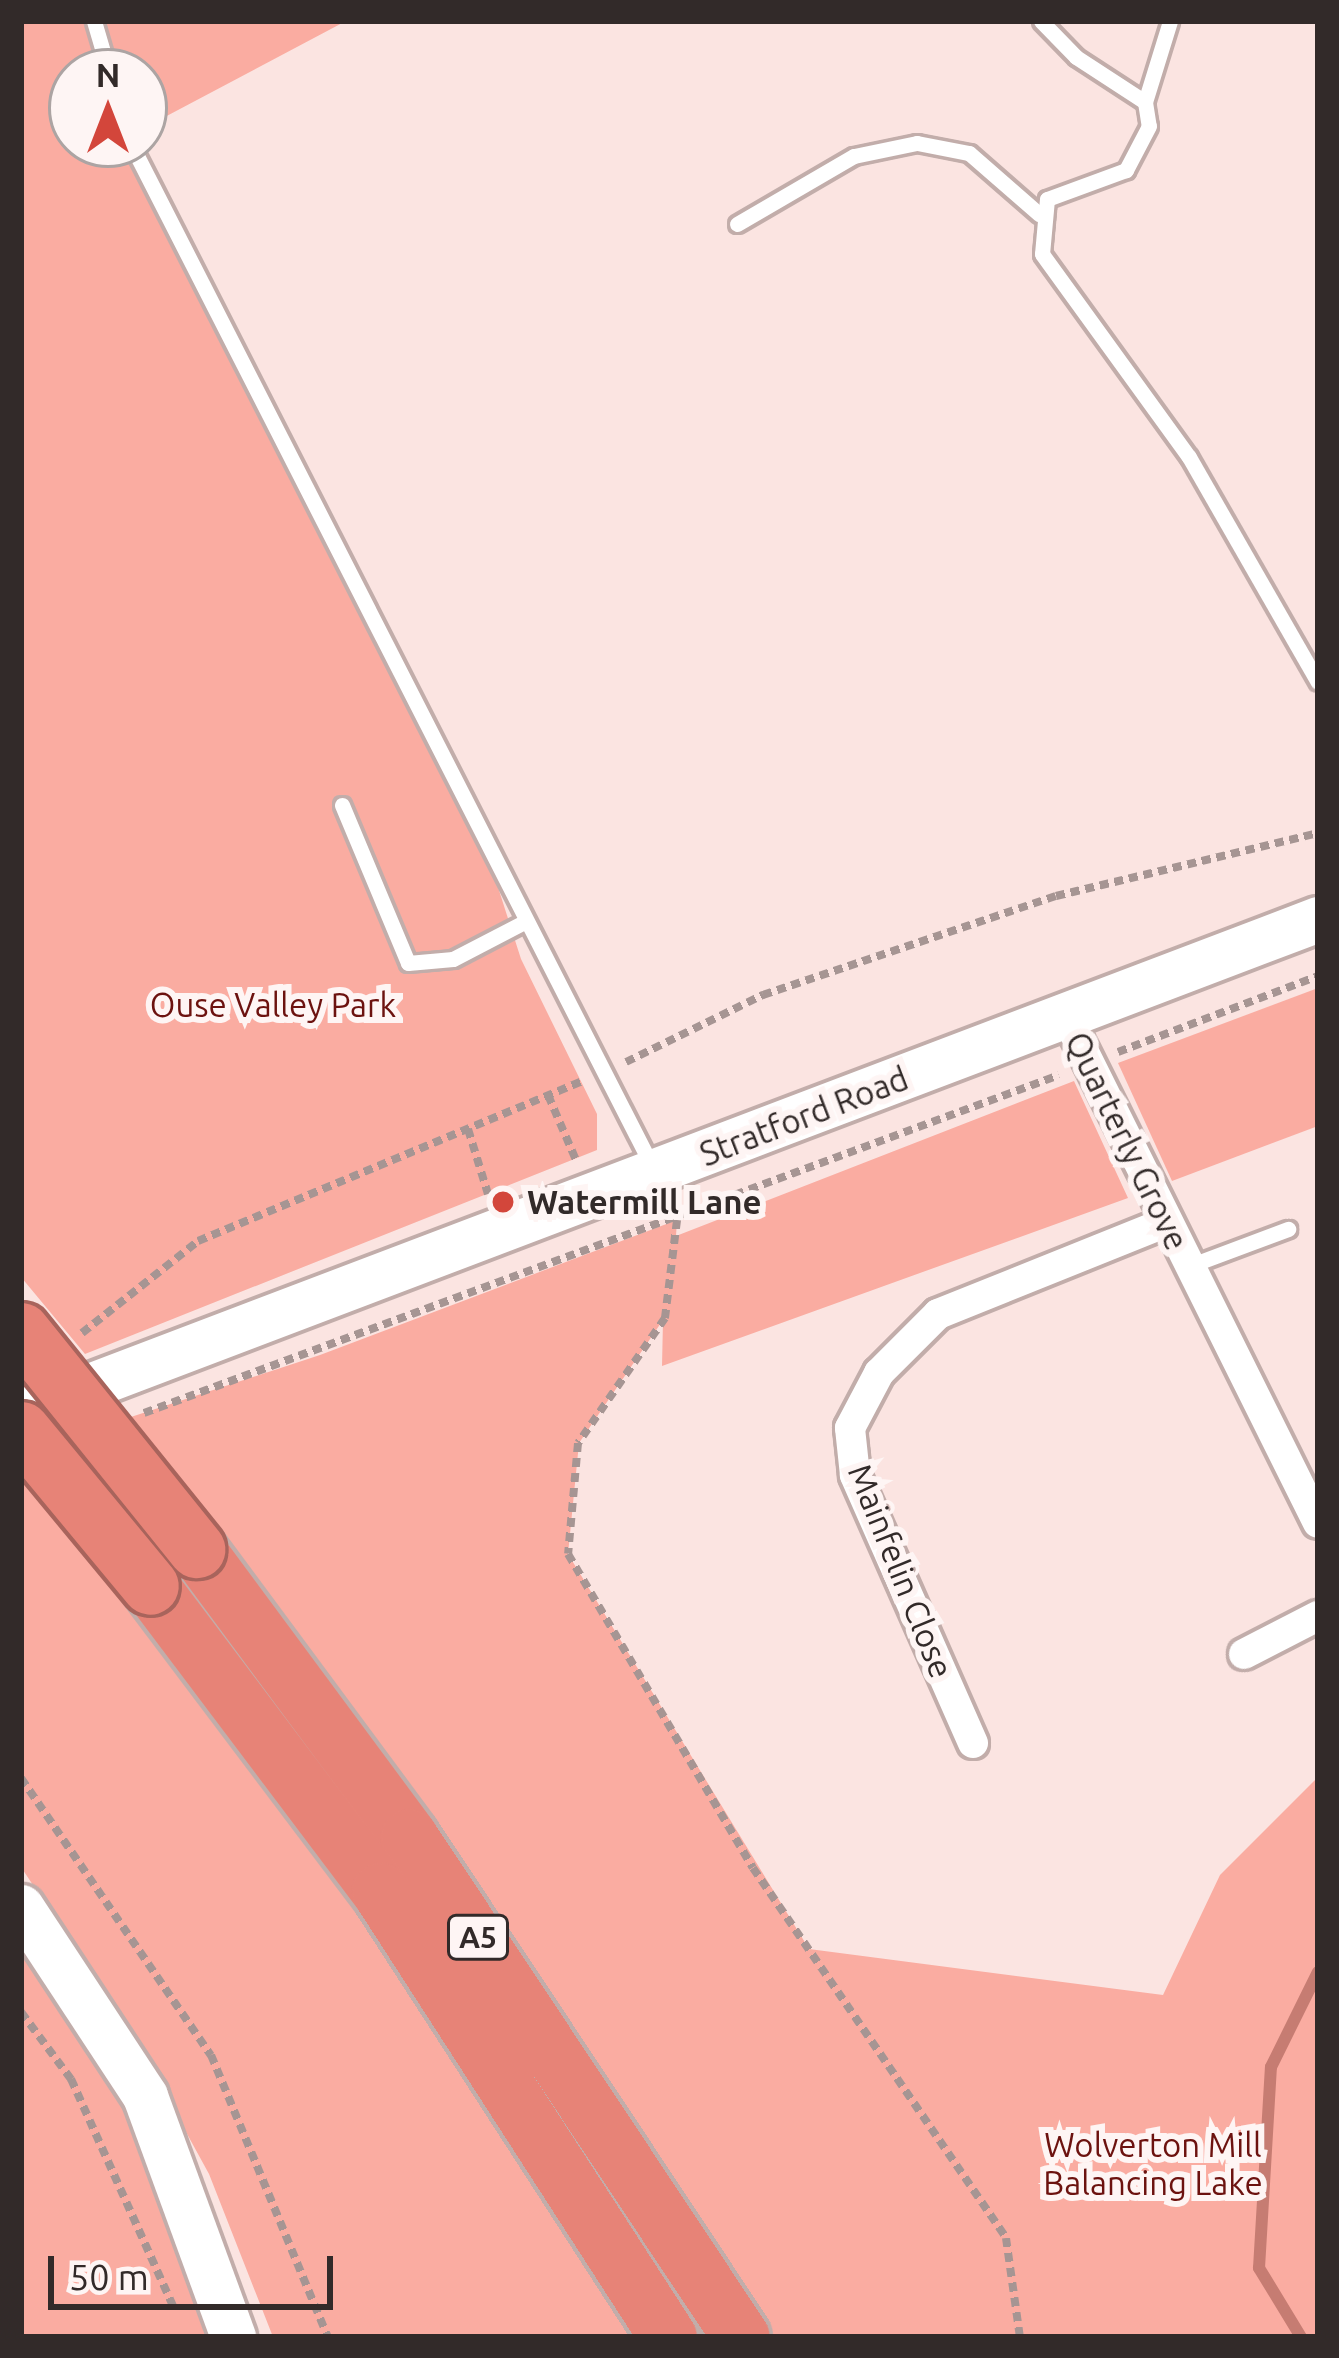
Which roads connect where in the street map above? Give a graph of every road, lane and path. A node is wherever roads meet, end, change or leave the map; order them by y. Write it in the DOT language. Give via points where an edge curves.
graph roads {
  1 [pos="1041,21"];
  2 [pos="1170,21"];
  3 [pos="1145,102"];
  4 [pos="143,168"];
  5 [pos="1039,214"];
  6 [pos="737,224"];
  7 [pos="1318,682"];
  8 [pos="342,805"];
  9 [pos="1318,833"];
  10 [pos="1318,919"];
  11 [pos="524,922"];
  12 [pos="1318,976"];
  13 [pos="1066,1016"];
  14 [pos="1088,1064"];
  15 [pos="603,1072"];
  16 [pos="468,1129"];
  17 [pos="656,1172"];
  18 [pos="488,1195"];
  19 [pos="676,1220"];
  20 [pos="1167,1222"];
  21 [pos="1288,1229"];
  22 [pos="1189,1266"];
  23 [pos="48,1335"];
  24 [pos="21,1412"];
  25 [pos="136,1415"];
  26 [pos="21,1430"];
  27 [pos="1318,1522"];
  28 [pos="1318,1616"];
  29 [pos="1244,1654"];
  30 [pos="973,1743"];
  31 [pos="21,1778"];
  32 [pos="21,1907"];
  33 [pos="21,2012"];
  34 [pos="177,2315"];
  35 [pos="233,2337"];
  36 [pos="328,2337"];
  37 [pos="668,2337"];
  38 [pos="741,2337"];
  39 [pos="1020,2337"];
  1 -- 3 [label="lane" via="1076,57"];
  2 -- 3 [label="lane"];
  3 -- 5 [label="lane" via="1139,157 1046,199"];
  4 -- 11 [label="lane"];
  5 -- 6 [label="lane" via="969,153 917,143 854,156"];
  5 -- 7 [label="lane" via="1042,254 1189,457"];
  8 -- 11 [label="lane" via="407,963 454,959"];
  9 -- 15 [label="path" via="1056,896 763,995"];
  10 -- 13 [label="street, Stratford Road"];
  11 -- 15 [label="lane"];
  12 -- 14 [label="path"];
  13 -- 14 [label="street, Quarterly Grove"];
  13 -- 17 [label="street, Stratford Road"];
  14 -- 19 [label="path"];
  14 -- 20 [label="street, Quarterly Grove"];
  15 -- 16 [label="path"];
  15 -- 17 [label="lane"];
  16 -- 18 [label="path"];
  16 -- 23 [label="path" via="198,1240"];
  17 -- 24 [label="street, Stratford Road"];
  19 -- 25 [label="path"];
  19 -- 39 [label="path" via="664,1318 578,1443 568,1554 753,1868 1006,2238"];
  20 -- 22 [label="street, Quarterly Grove"];
  20 -- 30 [label="street, Mainfelin Close" via="938,1315 879,1373 850,1427 855,1475"];
  21 -- 22 [label="lane, Quarterly Grove"];
  22 -- 27 [label="street, Quarterly Grove"];
  23 -- 38 [label="highway, A5, bridge" via="410,1837"];
  26 -- 37 [label="highway, A5, bridge" via="380,1891"];
  28 -- 29 [label="street"];
  31 -- 36 [label="path" via="211,2055"];
  32 -- 35 [label="street" via="145,2096"];
  33 -- 34 [label="path" via="71,2079"];
}
